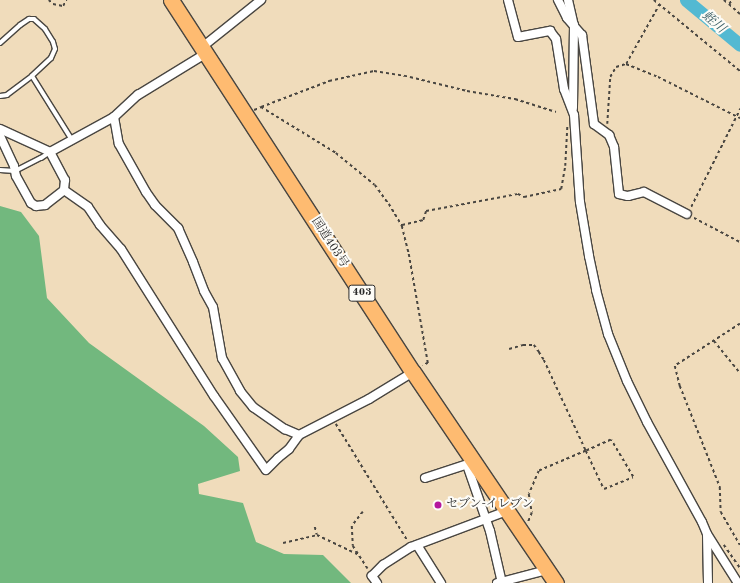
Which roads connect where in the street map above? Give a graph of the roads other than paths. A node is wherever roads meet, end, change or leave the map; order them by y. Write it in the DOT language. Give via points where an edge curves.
graph roads {
  1 [pos="171,0"];
  2 [pos="261,0"];
  3 [pos="508,0"];
  4 [pos="558,0"];
  5 [pos="568,0"];
  6 [pos="574,25"];
  7 [pos="0,43"];
  8 [pos="203,51"];
  9 [pos="32,76"];
  10 [pos="0,96"];
  11 [pos="574,113"];
  12 [pos="114,117"];
  13 [pos="0,129"];
  14 [pos="0,136"];
  15 [pos="72,140"];
  16 [pos="50,152"];
  17 [pos="0,170"];
  18 [pos="15,170"];
  19 [pos="64,190"];
  20 [pos="687,214"];
  21 [pos="413,372"];
  22 [pos="300,435"];
  23 [pos="470,463"];
  24 [pos="426,478"];
  25 [pos="507,511"];
  26 [pos="486,519"];
  27 [pos="707,534"];
  28 [pos="414,546"];
  29 [pos="547,570"];
  30 [pos="500,582"];
  31 [pos="377,583"];
  32 [pos="441,583"];
  33 [pos="556,583"];
  34 [pos="708,583"];
  35 [pos="738,583"];
  1 -- 8 [label="highway, 国道403号 / 403"];
  2 -- 8 [label="street"];
  3 -- 11 [label="street" via="518,37 550,31 556,39 564,89"];
  4 -- 6 [label="street" via="567,18"];
  5 -- 6 [label="street"];
  6 -- 11 [label="street"];
  6 -- 20 [label="street" via="582,35 594,124 609,135 614,147 619,194 628,196 644,192"];
  7 -- 9 [label="lane" via="29,19 34,19 45,29 55,49 51,58"];
  8 -- 12 [label="street" via="138,95"];
  8 -- 21 [label="highway, 国道403号 / 403"];
  9 -- 10 [label="lane" via="7,95"];
  9 -- 15 [label="lane"];
  11 -- 27 [label="street" via="580,202 596,290 608,334 634,395"];
  12 -- 15 [label="street"];
  12 -- 22 [label="street" via="119,144 146,192 181,234 213,307 222,358 240,391 253,407 285,429"];
  13 -- 16 [label="street"];
  14 -- 18 [label="street"];
  15 -- 16 [label="street"];
  16 -- 18 [label="lane"];
  16 -- 19 [label="street" via="65,180"];
  17 -- 18 [label="lane"];
  18 -- 19 [label="street" via="31,203 36,206 45,205"];
  19 -- 22 [label="street" via="88,206 100,225 121,249 214,396 266,470 290,449"];
  21 -- 22 [label="street" via="369,399"];
  21 -- 23 [label="highway, 国道403号 / 403"];
  23 -- 24 [label="street"];
  23 -- 25 [label="highway, 国道403号 / 403"];
  23 -- 26 [label="street"];
  25 -- 26 [label="street"];
  25 -- 29 [label="highway, 国道403号 / 403"];
  26 -- 28 [label="street"];
  26 -- 30 [label="street"];
  27 -- 34 [label="street"];
  27 -- 35 [label="street"];
  28 -- 31 [label="street" via="383,565 372,576"];
  28 -- 32 [label="street"];
  29 -- 30 [label="street"];
  29 -- 33 [label="highway, 国道403号 / 403"];
}
